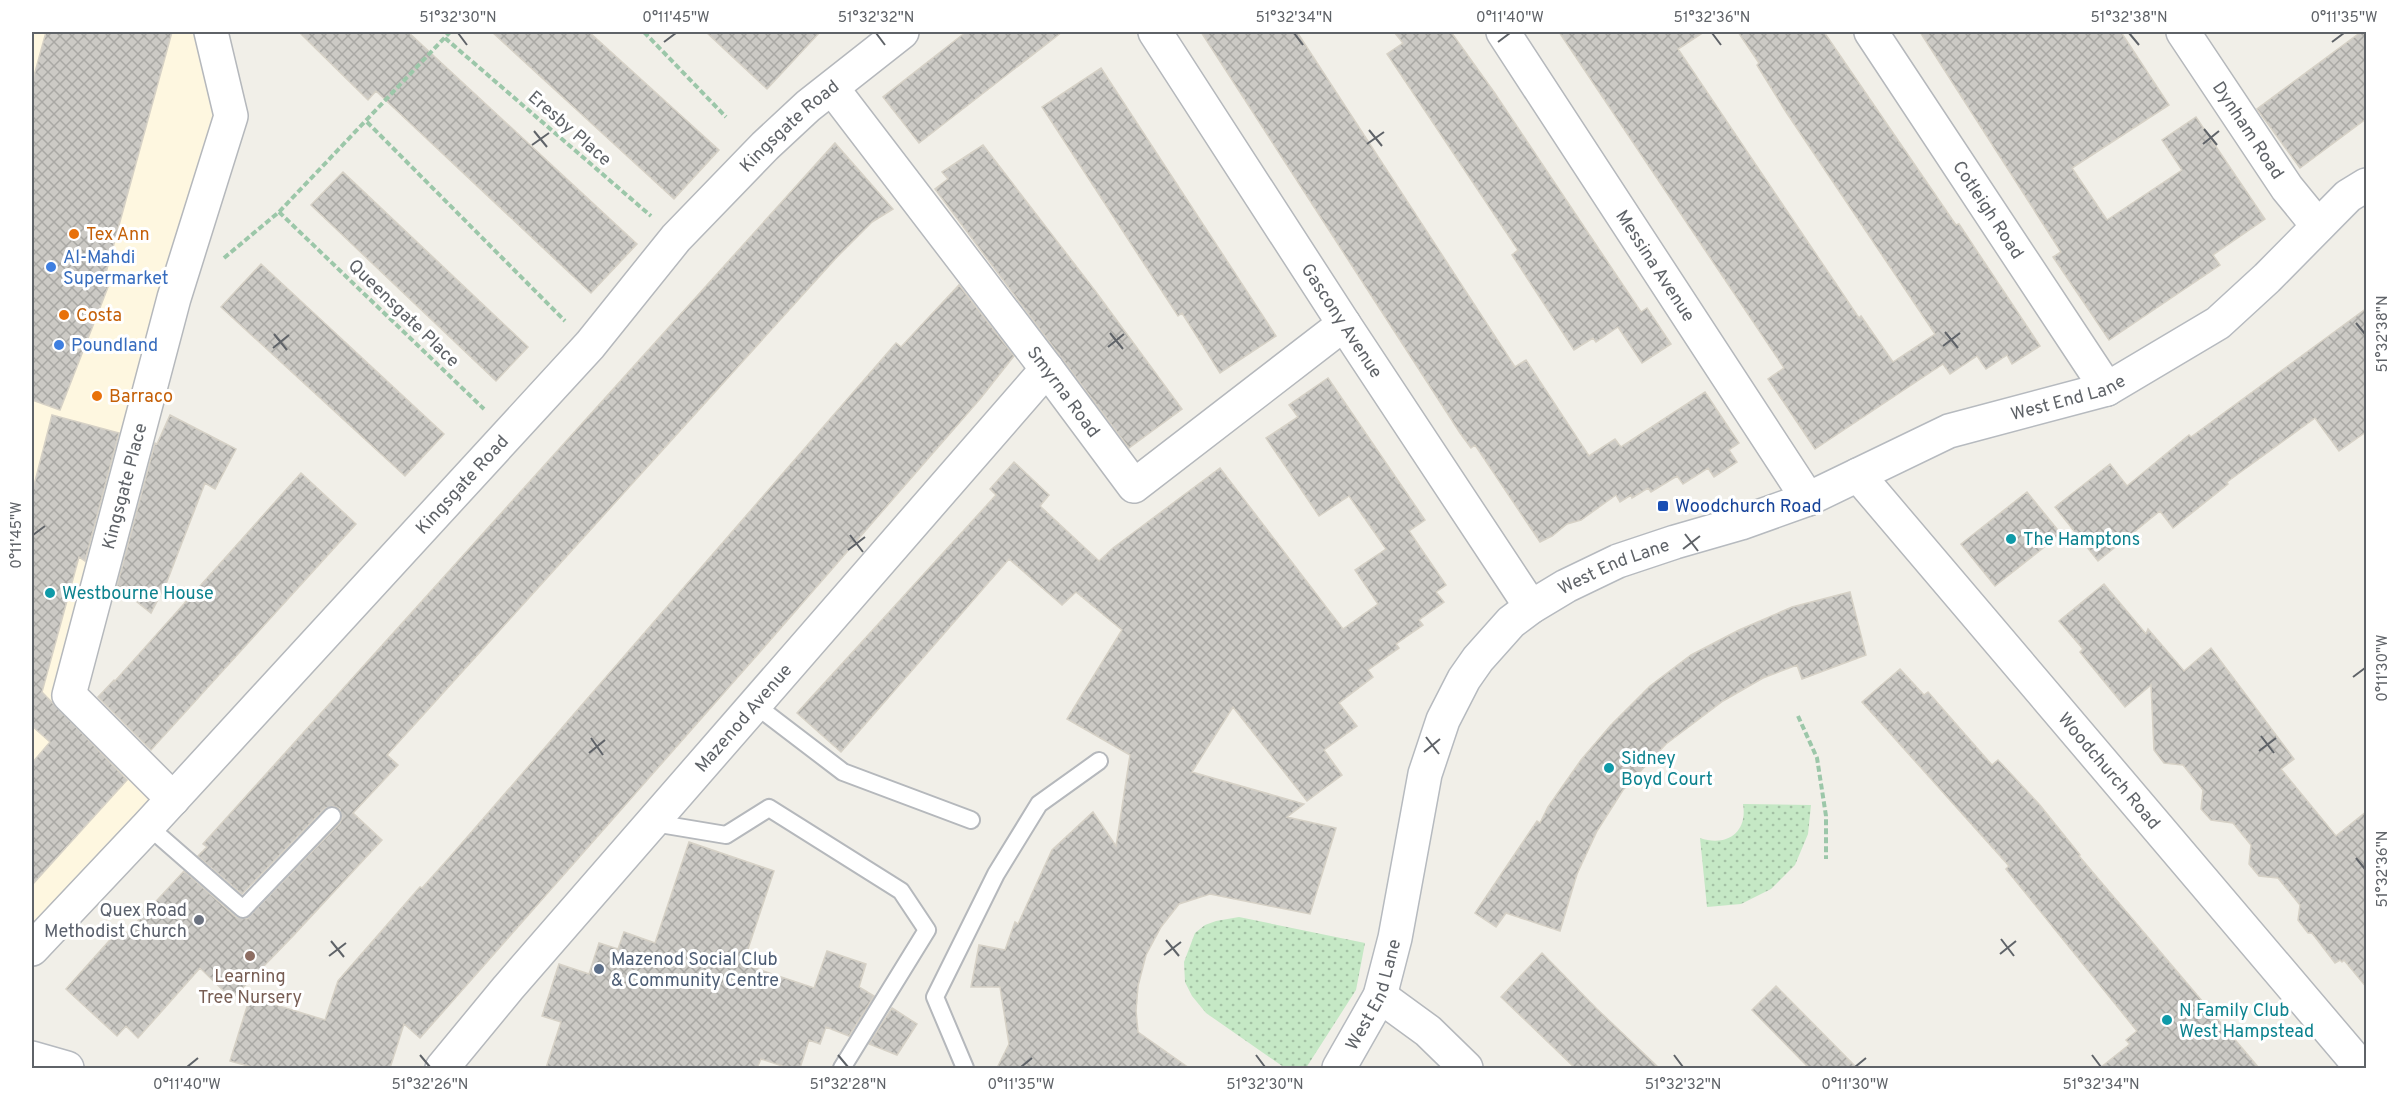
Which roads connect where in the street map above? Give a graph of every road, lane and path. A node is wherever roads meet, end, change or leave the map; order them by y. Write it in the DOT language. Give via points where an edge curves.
graph roads {
  1 [pos="211,32"];
  2 [pos="450,32"];
  3 [pos="644,32"];
  4 [pos="902,32"];
  5 [pos="1155,32"];
  6 [pos="1503,32"];
  7 [pos="1871,32"];
  8 [pos="2183,32"];
  9 [pos="445,38"];
  10 [pos="832,88"];
  11 [pos="726,117"];
  12 [pos="367,122"];
  13 [pos="2367,185"];
  14 [pos="279,212"];
  15 [pos="2318,225"];
  16 [pos="676,238"];
  17 [pos="220,261"];
  18 [pos="1344,324"];
  19 [pos="590,345"];
  20 [pos="1047,369"];
  21 [pos="2107,389"];
  22 [pos="509,433"];
  23 [pos="1858,475"];
  24 [pos="1808,499"];
  25 [pos="1531,607"];
  26 [pos="754,704"];
  27 [pos="1798,716"];
  28 [pos="1099,761"];
  29 [pos="173,800"];
  30 [pos="332,816"];
  31 [pos="970,820"];
  32 [pos="654,823"];
  33 [pos="148,826"];
  34 [pos="1826,860"];
  35 [pos="32,948"];
  36 [pos="1380,996"];
  37 [pos="32,1058"];
  38 [pos="67,1068"];
  39 [pos="442,1068"];
  40 [pos="842,1068"];
  41 [pos="965,1068"];
  42 [pos="1339,1068"];
  43 [pos="1466,1068"];
  44 [pos="2362,1068"];
  1 -- 29 [label="street, Kingsgate Place" via="231,116 174,298 69,695"];
  2 -- 9 [label="path"];
  3 -- 11 [label="path"];
  4 -- 10 [label="street, Kingsgate Road"];
  5 -- 18 [label="street, Gascony Avenue"];
  6 -- 24 [label="street, Messina Avenue"];
  7 -- 21 [label="street, Cotleigh Road"];
  8 -- 15 [label="street, Dynham Road" via="2287,188"];
  9 -- 12 [label="path"];
  9 -- 16 [label="path, Eresby Place"];
  10 -- 16 [label="street, Kingsgate Road" via="765,146"];
  10 -- 20 [label="street, Smyrna Road"];
  12 -- 14 [label="path"];
  12 -- 19 [label="path"];
  13 -- 15 [label="street, West End Lane" via="2348,196"];
  14 -- 17 [label="path"];
  14 -- 22 [label="path, Queensgate Place"];
  15 -- 21 [label="street, West End Lane" via="2218,323"];
  16 -- 19 [label="street, Kingsgate Road"];
  18 -- 20 [label="street, Smyrna Road" via="1134,486"];
  18 -- 25 [label="street, Gascony Avenue"];
  19 -- 22 [label="street, Kingsgate Road"];
  20 -- 26 [label="street, Mazenod Avenue"];
  21 -- 23 [label="street, West End Lane" via="1949,431"];
  22 -- 29 [label="street, Kingsgate Road"];
  23 -- 24 [label="street, West End Lane"];
  23 -- 44 [label="street, Woodchurch Road"];
  24 -- 25 [label="street, West End Lane" via="1618,561"];
  25 -- 36 [label="street, West End Lane" via="1496,637 1478,659 1443,720 1425,774 1395,938"];
  26 -- 31 [label="lane" via="843,772"];
  26 -- 32 [label="street, Mazenod Avenue"];
  27 -- 34 [label="path" via="1817,758 1826,816"];
  28 -- 41 [label="lane" via="1039,804 996,874 934,998"];
  29 -- 33 [label="street, Kingsgate Road"];
  30 -- 33 [label="lane" via="243,909"];
  32 -- 39 [label="street, Mazenod Avenue"];
  32 -- 40 [label="lane" via="726,835 769,808 901,891 927,930"];
  33 -- 35 [label="street, Kingsgate Road"];
  36 -- 42 [label="street, West End Lane"];
  36 -- 43 [label="street" via="1428,1031"];
  37 -- 38 [label="street"];
}
